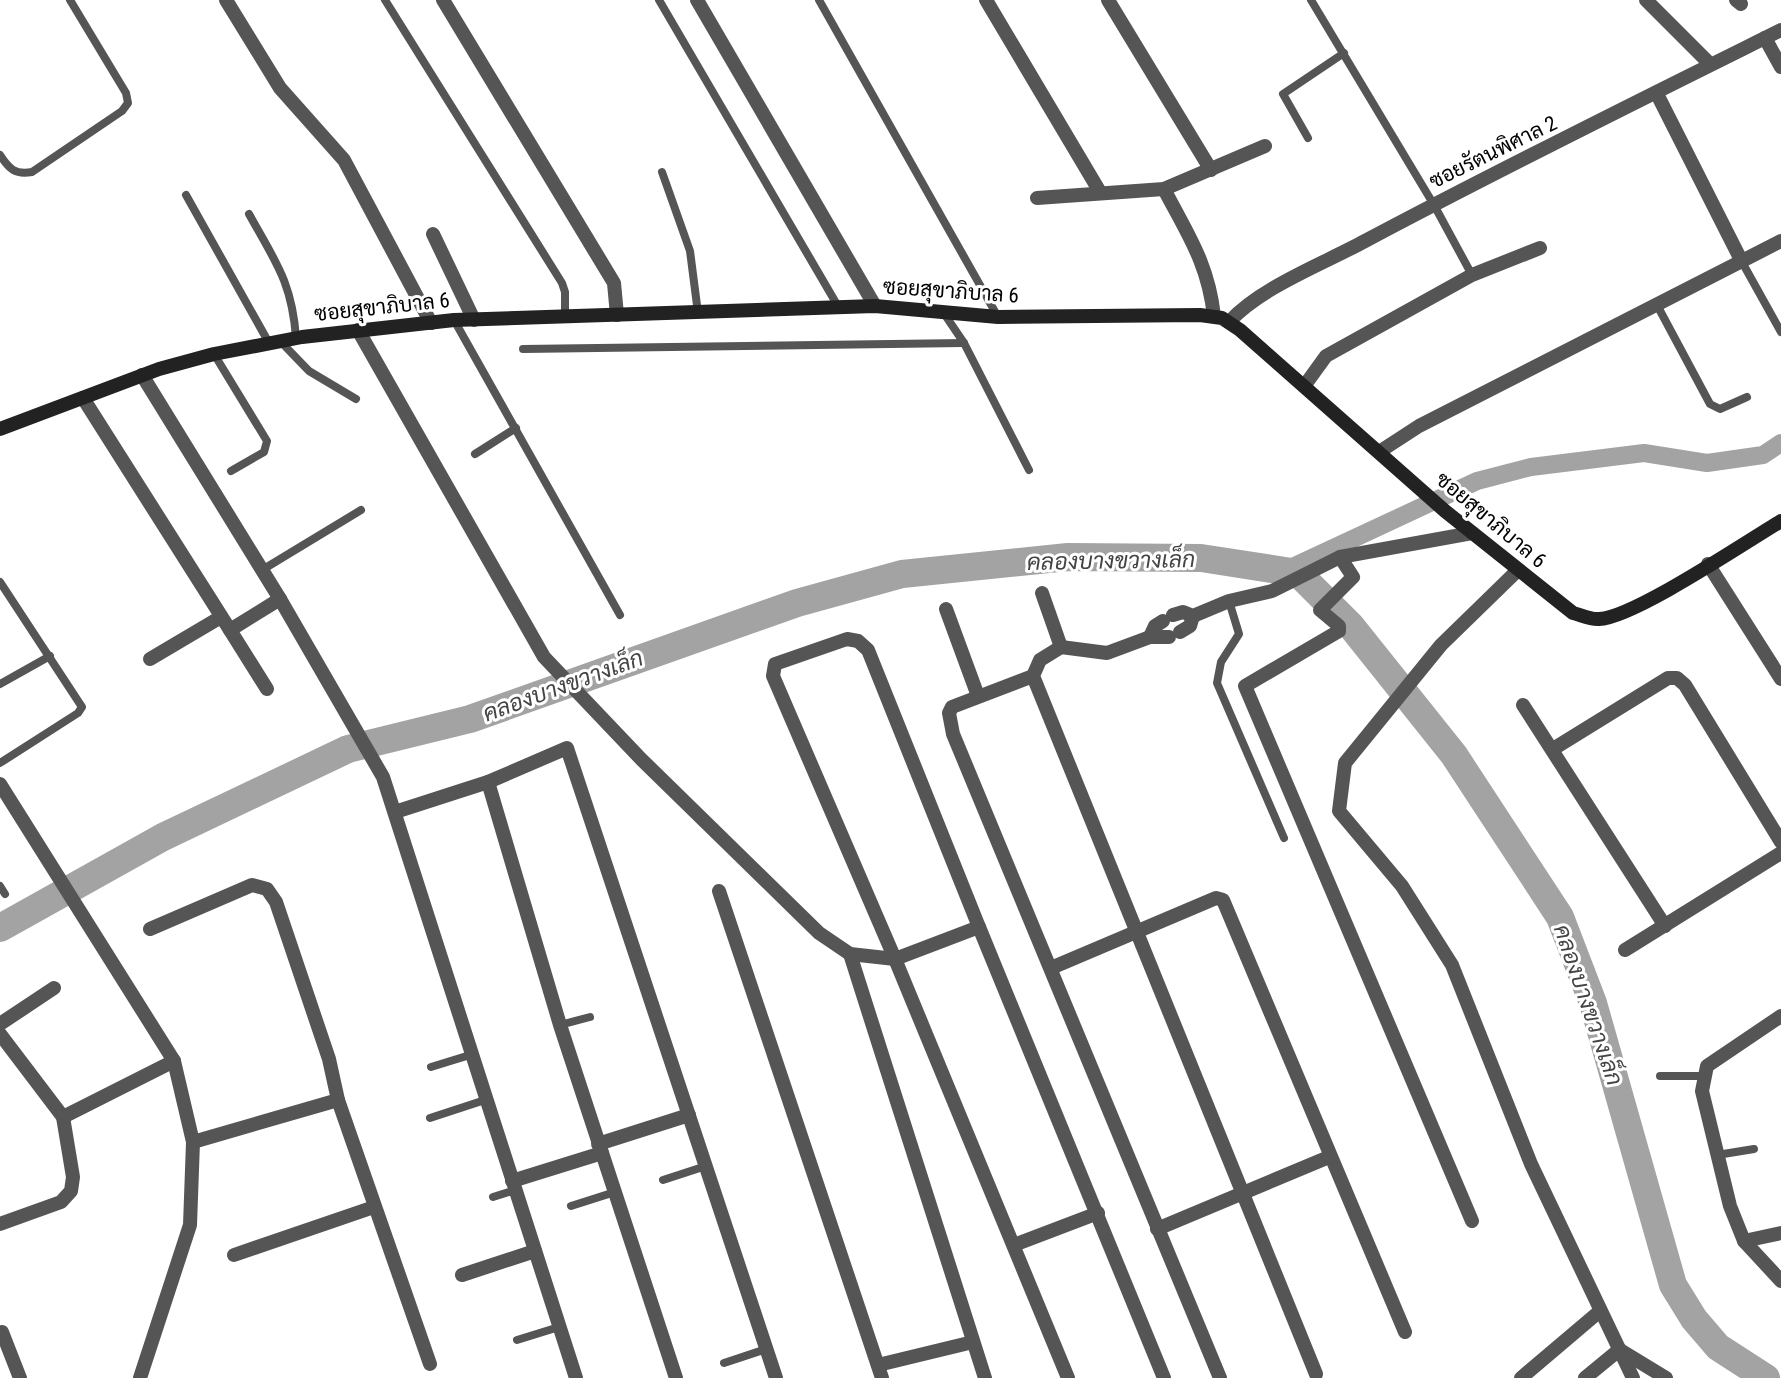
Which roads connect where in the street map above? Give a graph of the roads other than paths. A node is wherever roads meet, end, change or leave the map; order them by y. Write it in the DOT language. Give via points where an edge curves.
graph roads {
  1 [pos="70,0"];
  2 [pos="226,0"];
  3 [pos="385,0"];
  4 [pos="443,0"];
  5 [pos="659,0"];
  6 [pos="697,0"];
  7 [pos="819,0"];
  8 [pos="986,0"];
  9 [pos="1108,0"];
  10 [pos="1311,0"];
  11 [pos="1646,0"];
  12 [pos="1781,30"];
  13 [pos="1765,38"];
  14 [pos="1344,53"];
  15 [pos="1709,63"];
  16 [pos="1781,67"];
  17 [pos="1657,94"];
  18 [pos="1308,138"];
  19 [pos="1265,146"];
  20 [pos="0,155"];
  21 [pos="1211,170"];
  22 [pos="662,172"];
  23 [pos="1164,189"];
  24 [pos="1100,192"];
  25 [pos="186,195"];
  26 [pos="1037,198"];
  27 [pos="1434,205"];
  28 [pos="249,214"];
  29 [pos="433,234"];
  30 [pos="1781,241"];
  31 [pos="1540,248"];
  32 [pos="1742,262"];
  33 [pos="1472,275"];
  34 [pos="1657,305"];
  35 [pos="875,306"];
  36 [pos="839,308"];
  37 [pos="943,312"];
  38 [pos="698,313"];
  39 [pos="617,315"];
  40 [pos="1214,316"];
  41 [pos="565,317"];
  42 [pos="998,317"];
  43 [pos="454,320"];
  44 [pos="474,320"];
  45 [pos="1229,322"];
  46 [pos="431,323"];
  47 [pos="358,330"];
  48 [pos="1781,332"];
  49 [pos="296,338"];
  50 [pos="274,342"];
  51 [pos="964,343"];
  52 [pos="523,349"];
  53 [pos="214,354"];
  54 [pos="142,375"];
  55 [pos="1305,385"];
  56 [pos="1747,397"];
  57 [pos="83,398"];
  58 [pos="356,399"];
  59 [pos="516,428"];
  60 [pos="0,429"];
  61 [pos="1379,452"];
  62 [pos="475,454"];
  63 [pos="1029,470"];
  64 [pos="231,471"];
  65 [pos="361,510"];
  66 [pos="1781,521"];
  67 [pos="1468,530"];
  68 [pos="1340,557"];
  69 [pos="1708,564"];
  70 [pos="262,570"];
  71 [pos="1518,570"];
  72 [pos="0,582"];
  73 [pos="1042,593"];
  74 [pos="280,599"];
  75 [pos="1229,601"];
  76 [pos="946,609"];
  77 [pos="620,615"];
  78 [pos="1193,615"];
  79 [pos="225,623"];
  80 [pos="1150,637"];
  81 [pos="1061,647"];
  82 [pos="50,656"];
  83 [pos="150,659"];
  84 [pos="1033,676"];
  85 [pos="1781,679"];
  86 [pos="0,686"];
  87 [pos="267,689"];
  88 [pos="978,696"];
  89 [pos="1523,705"];
  90 [pos="1553,749"];
  91 [pos="0,763"];
  92 [pos="488,782"];
  93 [pos="0,784"];
  94 [pos="395,812"];
  95 [pos="1283,838"];
  96 [pos="1781,842"];
  97 [pos="1781,853"];
  98 [pos="719,891"];
  99 [pos="1665,926"];
  100 [pos="979,927"];
  101 [pos="150,929"];
  102 [pos="1138,933"];
  103 [pos="1625,950"];
  104 [pos="850,954"];
  105 [pos="895,959"];
  106 [pos="1051,968"];
  107 [pos="54,988"];
  108 [pos="1781,1016"];
  109 [pos="590,1017"];
  110 [pos="0,1024"];
  111 [pos="560,1024"];
  112 [pos="0,1034"];
  113 [pos="470,1055"];
  114 [pos="174,1061"];
  115 [pos="430,1067"];
  116 [pos="1660,1076"];
  117 [pos="1703,1076"];
  118 [pos="338,1100"];
  119 [pos="485,1100"];
  120 [pos="689,1115"];
  121 [pos="63,1117"];
  122 [pos="430,1118"];
  123 [pos="193,1142"];
  124 [pos="600,1148"];
  125 [pos="1754,1149"];
  126 [pos="1717,1155"];
  127 [pos="1329,1157"];
  128 [pos="706,1166"];
  129 [pos="663,1180"];
  130 [pos="513,1186"];
  131 [pos="615,1192"];
  132 [pos="1244,1192"];
  133 [pos="493,1197"];
  134 [pos="571,1206"];
  135 [pos="374,1208"];
  136 [pos="1097,1213"];
  137 [pos="1472,1221"];
  138 [pos="0,1224"];
  139 [pos="1157,1229"];
  140 [pos="1781,1233"];
  141 [pos="1744,1241"];
  142 [pos="1014,1245"];
  143 [pos="535,1251"];
  144 [pos="234,1255"];
  145 [pos="462,1275"];
  146 [pos="1781,1280"];
  147 [pos="1600,1311"];
  148 [pos="559,1326"];
  149 [pos="2,1332"];
  150 [pos="1405,1332"];
  151 [pos="517,1340"];
  152 [pos="973,1342"];
  153 [pos="766,1349"];
  154 [pos="1619,1350"];
  155 [pos="724,1363"];
  156 [pos="430,1364"];
  157 [pos="880,1372"];
  158 [pos="1316,1374"];
  159 [pos="20,1378"];
  160 [pos="140,1378"];
  161 [pos="576,1378"];
  162 [pos="676,1378"];
  163 [pos="776,1378"];
  164 [pos="985,1378"];
  165 [pos="1068,1378"];
  166 [pos="1164,1378"];
  167 [pos="1220,1378"];
  168 [pos="1521,1378"];
  169 [pos="1585,1378"];
  170 [pos="1633,1378"];
  171 [pos="1666,1378"];
  1 -- 20 [label="lane" via="128,103 32,172 9,169"];
  2 -- 46 [label="street" via="280,88 344,160"];
  3 -- 41 [label="lane" via="562,283"];
  4 -- 39 [label="street" via="614,283"];
  5 -- 36 [label="lane"];
  6 -- 35 [label="street"];
  7 -- 42 [label="lane"];
  8 -- 24 [label="street"];
  9 -- 21 [label="street"];
  10 -- 14 [label="lane"];
  11 -- 15 [label="street"];
  12 -- 13 [label="street, ซอยรัตนพิศาล 2"];
  13 -- 15 [label="street, ซอยรัตนพิศาล 2"];
  13 -- 16 [label="street"];
  14 -- 18 [label="lane" via="1283,94"];
  14 -- 27 [label="lane"];
  15 -- 17 [label="street, ซอยรัตนพิศาล 2"];
  17 -- 27 [label="street, ซอยรัตนพิศาล 2"];
  17 -- 32 [label="street"];
  19 -- 21 [label="street"];
  21 -- 23 [label="street"];
  22 -- 38 [label="lane" via="690,251"];
  23 -- 24 [label="street"];
  23 -- 40 [label="street" via="1203,263"];
  24 -- 26 [label="street"];
  25 -- 50 [label="lane"];
  27 -- 33 [label="lane"];
  27 -- 45 [label="street, ซอยรัตนพิศาล 2" via="1258,298"];
  28 -- 49 [label="lane" via="287,283"];
  29 -- 44 [label="street"];
  30 -- 32 [label="street"];
  31 -- 33 [label="street"];
  32 -- 34 [label="street"];
  32 -- 48 [label="lane"];
  33 -- 55 [label="street" via="1326,356"];
  34 -- 56 [label="lane" via="1710,404 1720,409"];
  34 -- 61 [label="street" via="1419,426"];
  35 -- 36 [label="street, ซอยสุขาภิบาล 6"];
  35 -- 37 [label="street, ซอยสุขาภิบาล 6"];
  36 -- 38 [label="street, ซอยสุขาภิบาล 6"];
  37 -- 42 [label="street, ซอยสุขาภิบาล 6"];
  37 -- 51 [label="lane"];
  38 -- 39 [label="street, ซอยสุขาภิบาล 6"];
  39 -- 41 [label="street, ซอยสุขาภิบาล 6"];
  40 -- 42 [label="street, ซอยสุขาภิบาล 6"];
  40 -- 45 [label="street, ซอยสุขาภิบาล 6"];
  41 -- 44 [label="street, ซอยสุขาภิบาล 6"];
  43 -- 44 [label="street, ซอยสุขาภิบาล 6"];
  43 -- 46 [label="street, ซอยสุขาภิบาล 6"];
  43 -- 59 [label="lane"];
  45 -- 55 [label="street, ซอยสุขาภิบาล 6"];
  46 -- 47 [label="street, ซอยสุขาภิบาล 6"];
  47 -- 49 [label="street, ซอยสุขาภิบาล 6"];
  47 -- 104 [label="street" via="544,657 819,933"];
  49 -- 50 [label="street, ซอยสุขาภิบาล 6"];
  50 -- 53 [label="street, ซอยสุขาภิบาล 6"];
  50 -- 58 [label="lane" via="309,371"];
  51 -- 52 [label="lane"];
  51 -- 63 [label="lane"];
  53 -- 54 [label="street, ซอยสุขาภิบาล 6"];
  53 -- 64 [label="lane" via="267,441 264,452"];
  54 -- 57 [label="street, ซอยสุขาภิบาล 6"];
  54 -- 70 [label="street"];
  55 -- 61 [label="street, ซอยสุขาภิบาล 6"];
  57 -- 60 [label="street, ซอยสุขาภิบาล 6"];
  57 -- 79 [label="street"];
  59 -- 62 [label="lane"];
  59 -- 77 [label="lane"];
  61 -- 67 [label="street, ซอยสุขาภิบาล 6"];
  65 -- 70 [label="lane"];
  66 -- 69 [label="street, ซอยสุขาภิบาล 6"];
  67 -- 68 [label="street"];
  67 -- 71 [label="street, ซอยสุขาภิบาล 6"];
  68 -- 75 [label="street" via="1272,591"];
  68 -- 137 [label="street" via="1353,577 1321,612 1339,631 1245,686"];
  69 -- 71 [label="street, ซอยสุขาภิบาล 6" via="1651,599 1598,620 1573,613"];
  69 -- 85 [label="street"];
  70 -- 74 [label="street"];
  71 -- 147 [label="street" via="1441,645 1345,763 1339,811 1402,886 1452,965 1531,1164"];
  72 -- 82 [label="lane"];
  73 -- 81 [label="street"];
  74 -- 79 [label="street"];
  74 -- 94 [label="street" via="383,777"];
  75 -- 78 [label="street"];
  75 -- 95 [label="lane" via="1239,634 1221,662 1217,683"];
  76 -- 88 [label="street"];
  78 -- 80 [label="street" via="1183,612 1168,618 1155,626"];
  78 -- 80 [label="street" via="1190,626 1175,635"];
  79 -- 83 [label="street"];
  79 -- 87 [label="street"];
  80 -- 81 [label="street" via="1107,653"];
  81 -- 84 [label="street" via="1040,660"];
  82 -- 86 [label="lane"];
  82 -- 91 [label="lane" via="82,707"];
  84 -- 88 [label="street"];
  84 -- 102 [label="street"];
  88 -- 106 [label="street" via="952,707 953,734"];
  89 -- 90 [label="street"];
  90 -- 96 [label="street" via="1668,678 1677,678"];
  90 -- 99 [label="street"];
  92 -- 94 [label="street"];
  92 -- 111 [label="street"];
  92 -- 120 [label="street" via="567,748"];
  93 -- 114 [label="street"];
  94 -- 113 [label="street"];
  97 -- 99 [label="street"];
  98 -- 157 [label="street"];
  99 -- 103 [label="street"];
  100 -- 105 [label="street"];
  100 -- 105 [label="street" via="868,650 847,639 786,658 775,664 773,676"];
  100 -- 136 [label="street"];
  101 -- 118 [label="street" via="252,885 267,889 276,902 325,1046"];
  102 -- 106 [label="street"];
  102 -- 127 [label="street" via="1216,898 1226,903"];
  102 -- 132 [label="street"];
  104 -- 105 [label="street"];
  104 -- 152 [label="street"];
  105 -- 142 [label="street"];
  106 -- 139 [label="street"];
  107 -- 110 [label="street"];
  108 -- 117 [label="street" via="1707,1066"];
  109 -- 111 [label="lane"];
  111 -- 124 [label="street"];
  112 -- 121 [label="street"];
  113 -- 115 [label="lane"];
  113 -- 119 [label="street"];
  114 -- 121 [label="street"];
  114 -- 123 [label="street"];
  116 -- 117 [label="lane"];
  117 -- 126 [label="street" via="1702,1091"];
  118 -- 123 [label="street"];
  118 -- 135 [label="street"];
  119 -- 122 [label="lane"];
  119 -- 130 [label="street"];
  120 -- 124 [label="street"];
  120 -- 128 [label="street"];
  121 -- 138 [label="street" via="71,1191 61,1202"];
  123 -- 160 [label="street" via="190,1225"];
  124 -- 130 [label="street"];
  124 -- 131 [label="street"];
  125 -- 126 [label="lane"];
  126 -- 141 [label="street"];
  127 -- 132 [label="street"];
  127 -- 150 [label="street"];
  128 -- 129 [label="lane"];
  128 -- 153 [label="street"];
  130 -- 133 [label="lane"];
  130 -- 143 [label="street"];
  131 -- 134 [label="lane"];
  131 -- 162 [label="street"];
  132 -- 139 [label="street"];
  132 -- 158 [label="street"];
  135 -- 144 [label="street"];
  135 -- 156 [label="street"];
  136 -- 142 [label="street"];
  136 -- 166 [label="street"];
  139 -- 167 [label="street"];
  140 -- 141 [label="street"];
  141 -- 146 [label="street"];
  142 -- 165 [label="street"];
  143 -- 145 [label="street"];
  143 -- 148 [label="street"];
  147 -- 154 [label="street"];
  147 -- 168 [label="street"];
  148 -- 151 [label="lane"];
  148 -- 161 [label="street"];
  149 -- 159 [label="street"];
  152 -- 157 [label="street"];
  152 -- 164 [label="street"];
  153 -- 155 [label="lane"];
  153 -- 163 [label="street"];
  154 -- 169 [label="street"];
  154 -- 170 [label="street"];
  154 -- 171 [label="street"];
}
